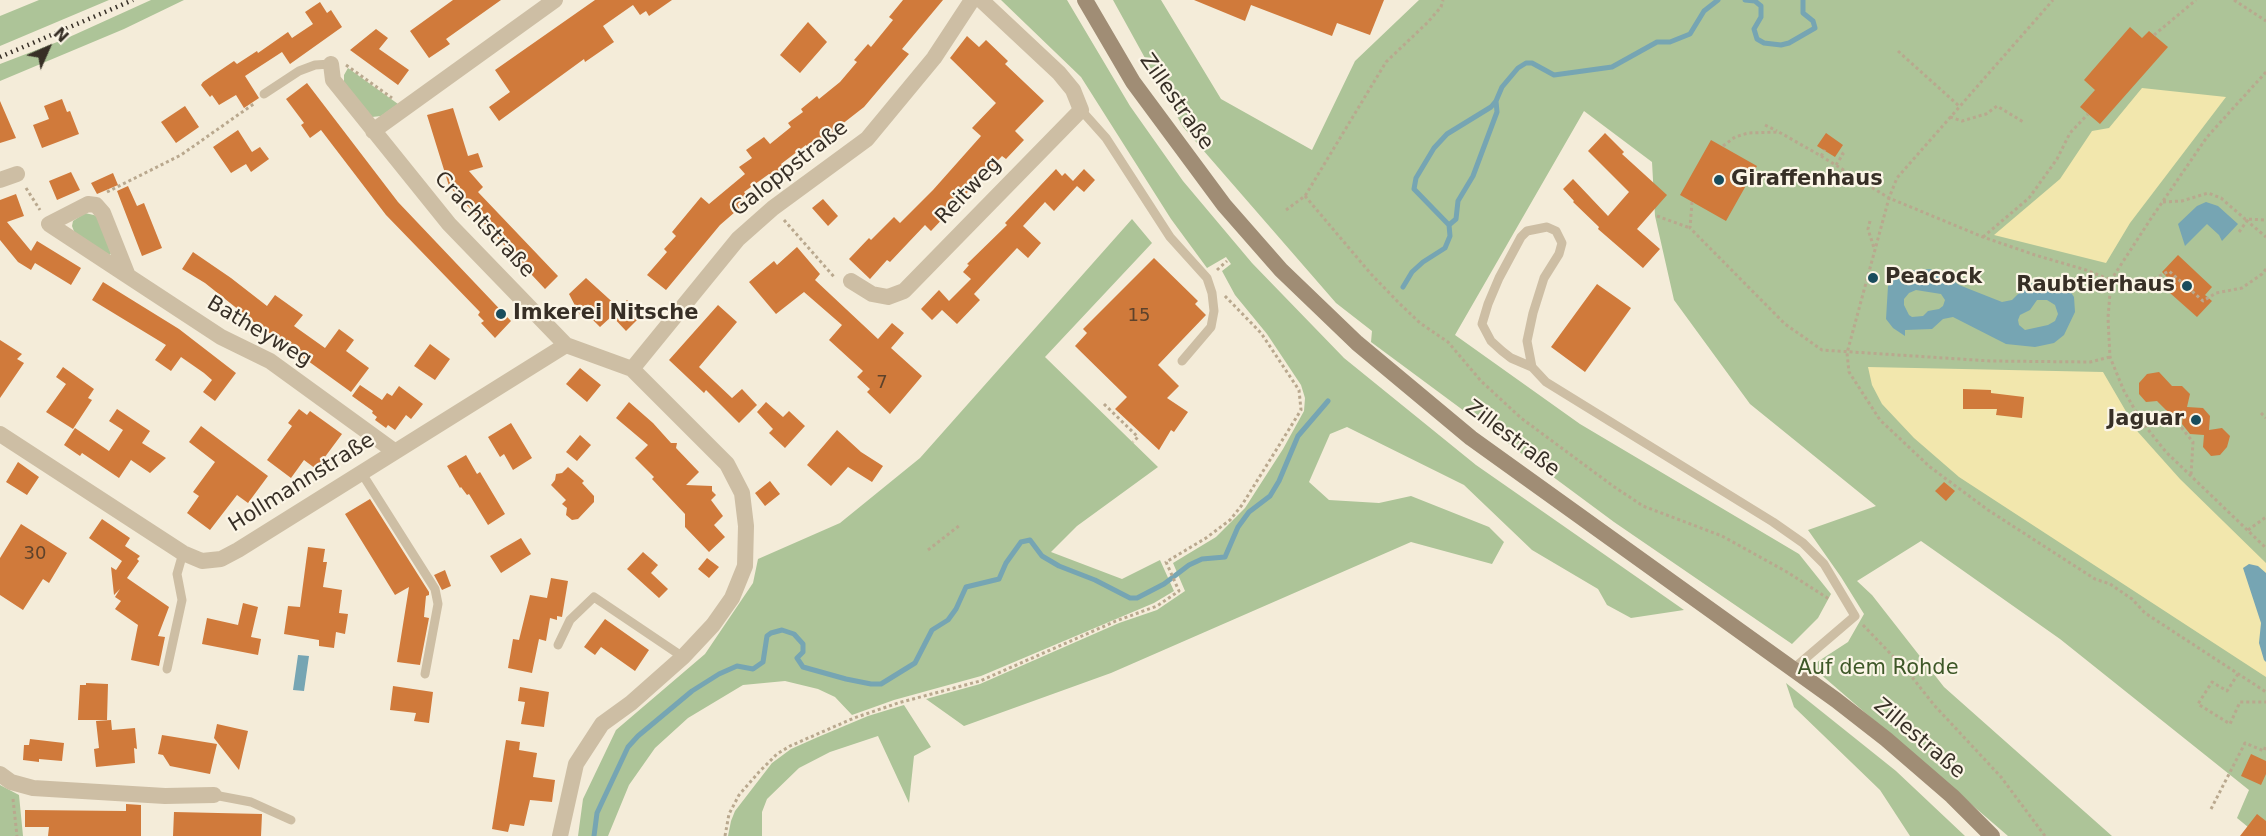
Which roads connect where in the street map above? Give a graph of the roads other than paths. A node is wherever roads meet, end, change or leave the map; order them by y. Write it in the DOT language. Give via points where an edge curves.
graph roads {
  1 [pos="555,0"];
  2 [pos="972,0"];
  3 [pos="981,0"];
  4 [pos="1085,0"];
  5 [pos="331,64"];
  6 [pos="264,94"];
  7 [pos="1081,110"];
  8 [pos="373,131"];
  9 [pos="17,174"];
  10 [pos="0,180"];
  11 [pos="128,276"];
  12 [pos="850,281"];
  13 [pos="566,345"];
  14 [pos="1182,361"];
  15 [pos="1532,366"];
  16 [pos="633,369"];
  17 [pos="0,434"];
  18 [pos="394,452"];
  19 [pos="361,472"];
  20 [pos="183,553"];
  21 [pos="558,645"];
  22 [pos="683,657"];
  23 [pos="167,669"];
  24 [pos="1793,669"];
  25 [pos="425,674"];
  26 [pos="6,778"];
  27 [pos="214,795"];
  28 [pos="291,819"];
  29 [pos="560,836"];
  30 [pos="1992,836"];
  1 -- 8 [label="street"];
  2 -- 16 [label="street, Galoppstraße" via="934,58 867,139 772,208 738,239"];
  3 -- 7 [label="street" via="1059,72 1073,90"];
  4 -- 24 [label="main road, Zillestraße" via="1133,82 1224,206 1281,270 1357,343 1471,438"];
  5 -- 6 [label="lane" via="299,71"];
  5 -- 8 [label="street, Crachtstraße" via="333,80"];
  7 -- 12 [label="street, Reitweg" via="904,291 888,297 872,294"];
  7 -- 14 [label="lane" via="1106,138 1170,237 1207,278 1214,311 1211,327"];
  8 -- 13 [label="street, Crachtstraße" via="449,224"];
  9 -- 10 [label="street"];
  11 -- 11 [label="street, Batheyweg" via="49,224 88,204 96,205 103,213"];
  11 -- 18 [label="street, Batheyweg" via="221,337 270,362"];
  13 -- 16 [label="street"];
  13 -- 18 [label="street, Hollmannstraße"];
  15 -- 15 [label="lane" via="1527,341 1533,313 1544,278 1562,243 1556,231 1547,227 1527,231 1521,237 1499,278 1482,324 1502,351"];
  15 -- 24 [label="lane" via="1546,382 1773,522 1824,564 1855,616"];
  16 -- 22 [label="street" via="727,464 742,493 745,566 732,598"];
  17 -- 20 [label="street, Hollmannstraße"];
  18 -- 19 [label="street, Hollmannstraße"];
  19 -- 20 [label="street, Hollmannstraße" via="221,559 202,561"];
  19 -- 25 [label="lane" via="435,589 438,604"];
  20 -- 23 [label="lane" via="177,574 182,600"];
  21 -- 22 [label="lane" via="570,620 594,597"];
  22 -- 29 [label="street" via="602,724 576,764"];
  24 -- 30 [label="main road, Zillestraße" via="1886,739"];
  26 -- 27 [label="street" via="33,788"];
  27 -- 28 [label="lane" via="251,802"];
}
